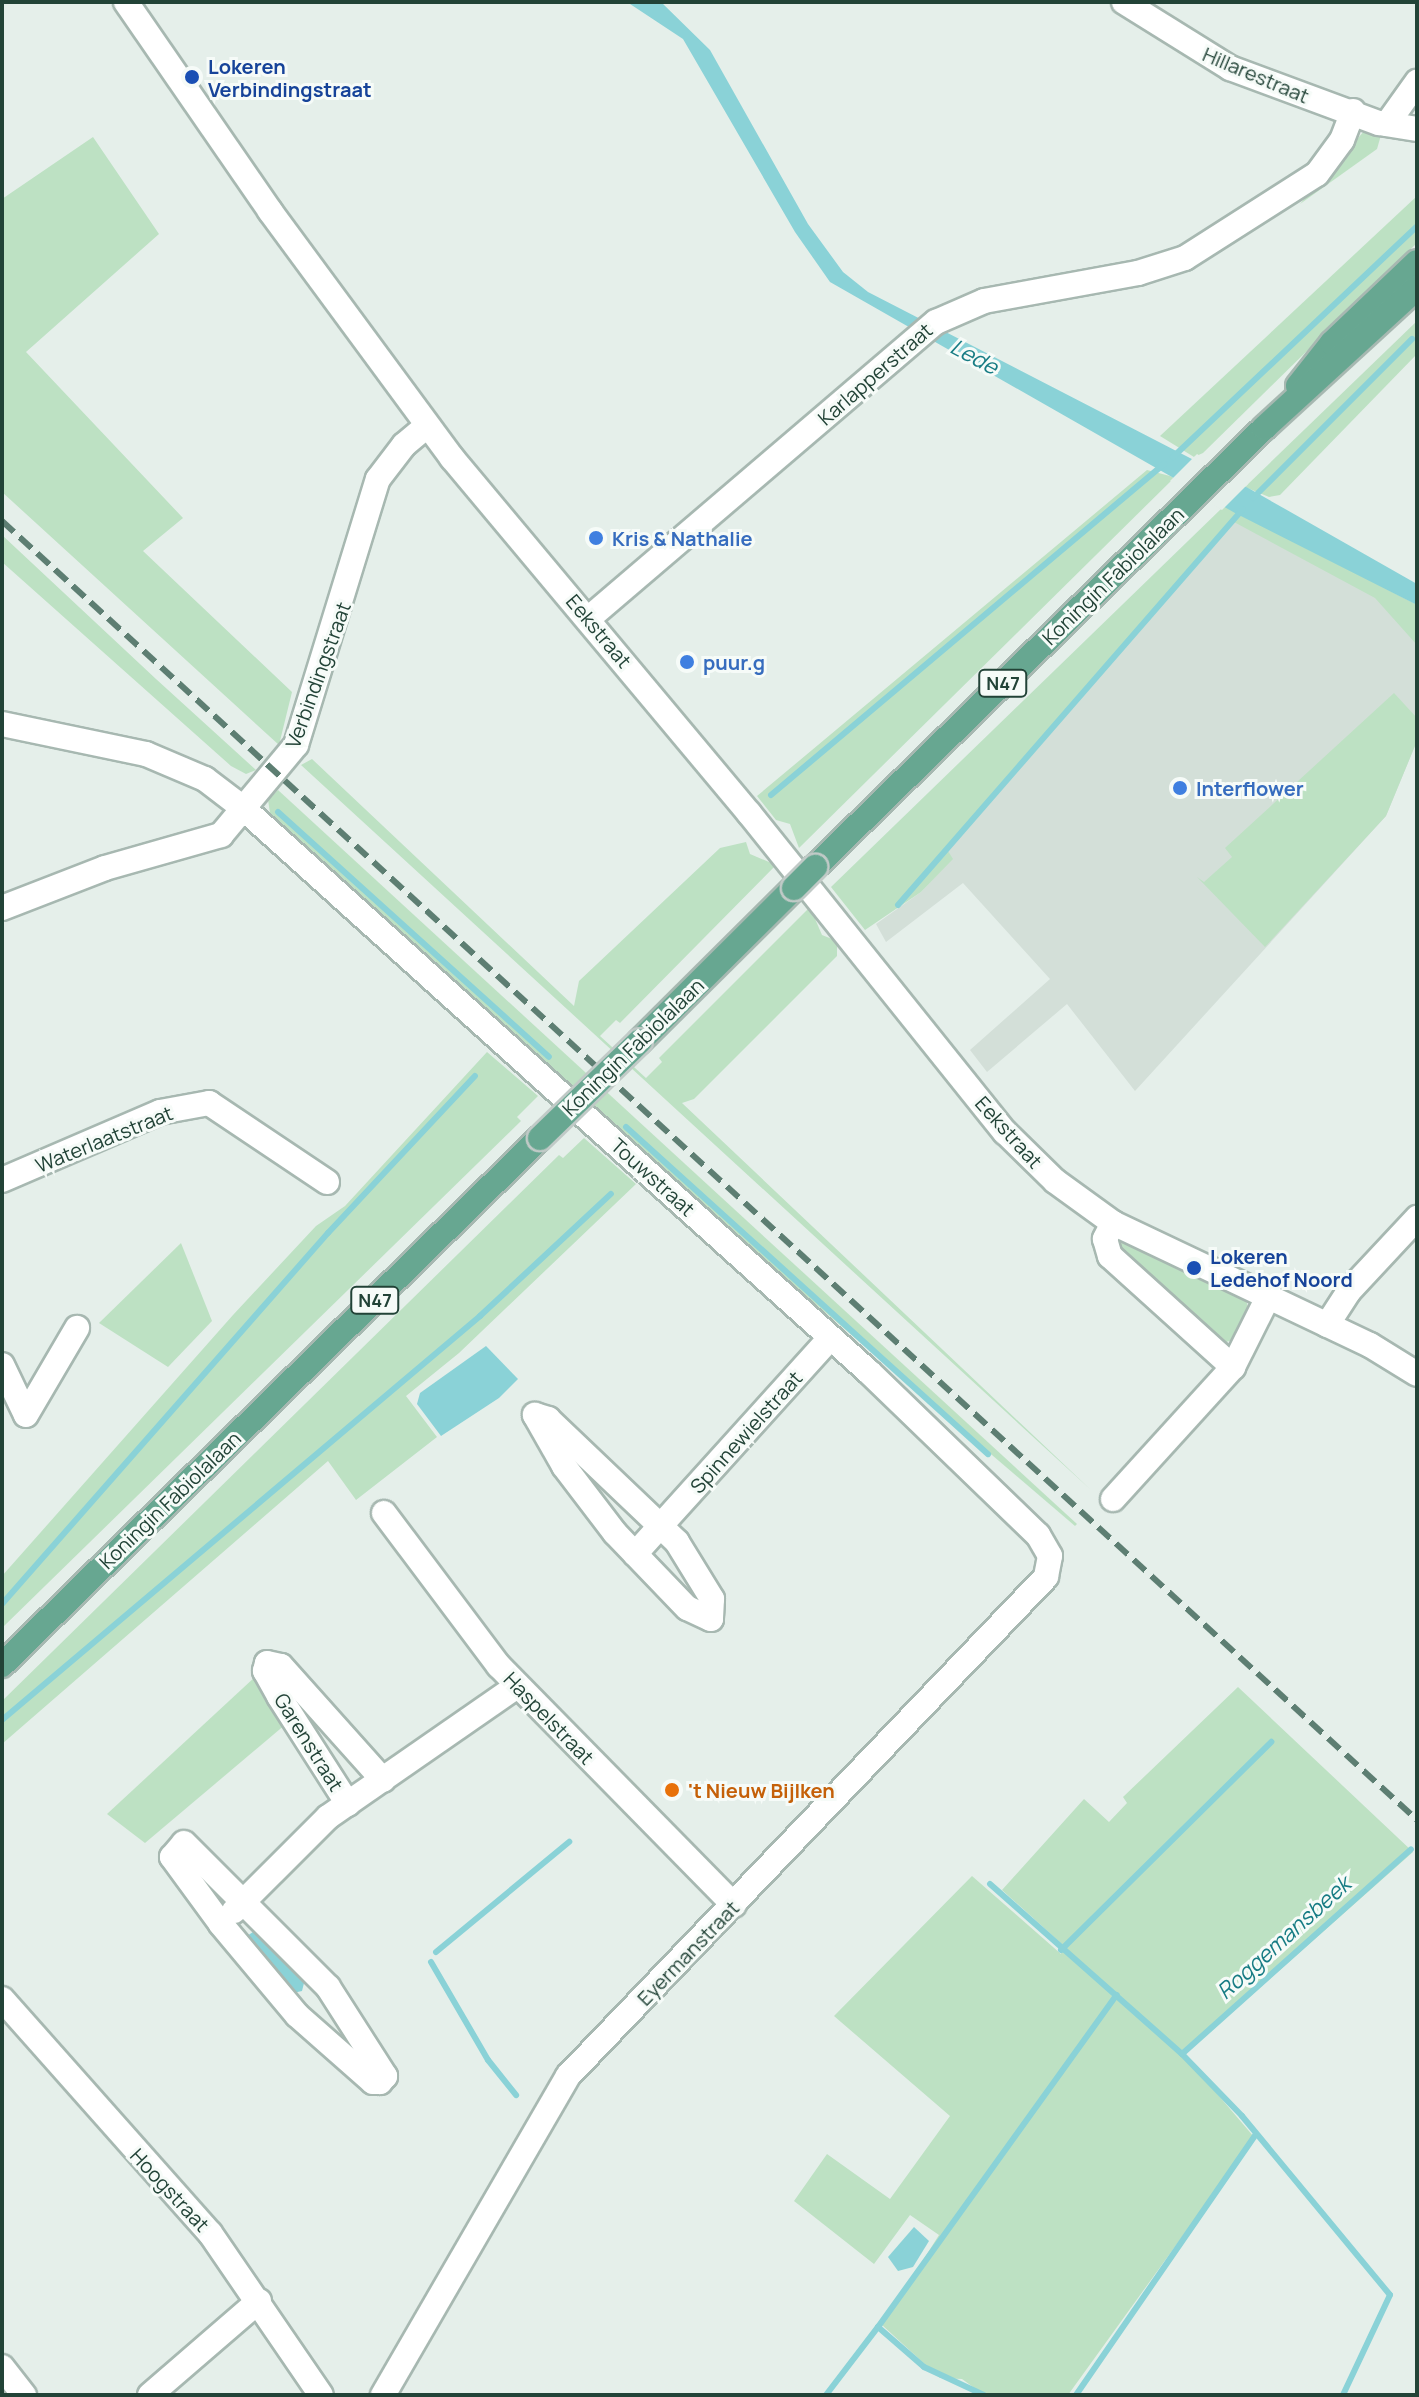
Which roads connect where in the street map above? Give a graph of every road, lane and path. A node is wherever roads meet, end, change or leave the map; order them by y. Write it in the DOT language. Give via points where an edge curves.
graph roads {
  1 [pos="126,2"];
  2 [pos="1124,2"];
  3 [pos="1417,82"];
  4 [pos="1353,111"];
  5 [pos="1400,116"];
  6 [pos="1417,129"];
  7 [pos="1417,262"];
  8 [pos="1417,288"];
  9 [pos="427,426"];
  10 [pos="1264,428"];
  11 [pos="589,618"];
  12 [pos="2,724"];
  13 [pos="243,808"];
  14 [pos="2,908"];
  15 [pos="2,1180"];
  16 [pos="327,1182"];
  17 [pos="1417,1218"];
  18 [pos="1113,1223"];
  19 [pos="1268,1297"];
  20 [pos="1327,1325"];
  21 [pos="77,1328"];
  22 [pos="830,1338"];
  23 [pos="2,1365"];
  24 [pos="1233,1367"];
  25 [pos="1417,1374"];
  26 [pos="1113,1499"];
  27 [pos="384,1513"];
  28 [pos="662,1526"];
  29 [pos="635,1554"];
  30 [pos="1050,1556"];
  31 [pos="2,1665"];
  32 [pos="517,1686"];
  33 [pos="383,1780"];
  34 [pos="348,1804"];
  35 [pos="244,1901"];
  36 [pos="734,1905"];
  37 [pos="221,1924"];
  38 [pos="328,1987"];
  39 [pos="2,1999"];
  40 [pos="297,2015"];
  41 [pos="259,2301"];
  42 [pos="2,2367"];
  43 [pos="24,2395"];
  44 [pos="150,2395"];
  45 [pos="321,2395"];
  46 [pos="383,2395"];
  1 -- 9 [label="street, Eekstraat"];
  2 -- 4 [label="street, Hillarestraat" via="1230,68"];
  3 -- 5 [label="street"];
  4 -- 5 [label="street, Hillarestraat"];
  4 -- 11 [label="street, Karlapperstraat" via="1342,140 1317,174 1185,258 1138,273 984,301 936,322"];
  5 -- 6 [label="street, Hillarestraat"];
  7 -- 10 [label="main road, Koningin Fabiolalaan / N47" via="1324,352"];
  8 -- 10 [label="main road, Koningin Fabiolalaan / N47"];
  9 -- 11 [label="street, Eekstraat"];
  9 -- 13 [label="street, Verbindingstraat" via="378,479 296,745"];
  10 -- 31 [label="main road, Koningin Fabiolalaan / N47, bridge"];
  11 -- 18 [label="street, Eekstraat" via="1005,1132 1055,1181"];
  12 -- 13 [label="street, Touwstraat" via="146,754 205,779"];
  13 -- 14 [label="street, Verbindingstraat" via="221,835 105,868"];
  13 -- 22 [label="street, Touwstraat"];
  15 -- 16 [label="street, Waterlaatstraat" via="160,1112 209,1103"];
  17 -- 20 [label="street" via="1349,1291"];
  18 -- 19 [label="street, Eekstraat"];
  18 -- 24 [label="street" via="1105,1239 1110,1256"];
  19 -- 20 [label="street, Eekstraat"];
  19 -- 24 [label="street"];
  20 -- 25 [label="street, Eekstraat"];
  21 -- 23 [label="street" via="26,1415"];
  22 -- 28 [label="street, Spinnewielstraat"];
  22 -- 30 [label="street, Touwstraat" via="1005,1502 1038,1535"];
  24 -- 26 [label="street"];
  27 -- 32 [label="street, Haspelstraat"];
  28 -- 29 [label="street, Spinnewielstraat"];
  28 -- 29 [label="street" via="712,1599 711,1619 687,1608"];
  28 -- 29 [label="street" via="548,1419 535,1415 564,1466"];
  30 -- 36 [label="street, Eyermanstraat" via="1046,1577"];
  32 -- 33 [label="street, Garenstraat"];
  32 -- 36 [label="street, Haspelstraat"];
  33 -- 34 [label="street, Garenstraat"];
  33 -- 34 [label="street, Garenstraat" via="281,1666 267,1663 265,1671"];
  34 -- 35 [label="street"];
  35 -- 37 [label="street"];
  35 -- 37 [label="street" via="184,1843 176,1848 172,1857"];
  35 -- 38 [label="street"];
  36 -- 46 [label="street, Eyermanstraat" via="568,2076"];
  37 -- 40 [label="street"];
  38 -- 40 [label="street"];
  38 -- 40 [label="street" via="385,2076 380,2082 373,2082"];
  39 -- 41 [label="street, Hoogstraat" via="210,2233"];
  41 -- 44 [label="street"];
  41 -- 45 [label="street, Hoogstraat"];
  42 -- 43 [label="street"];
}
